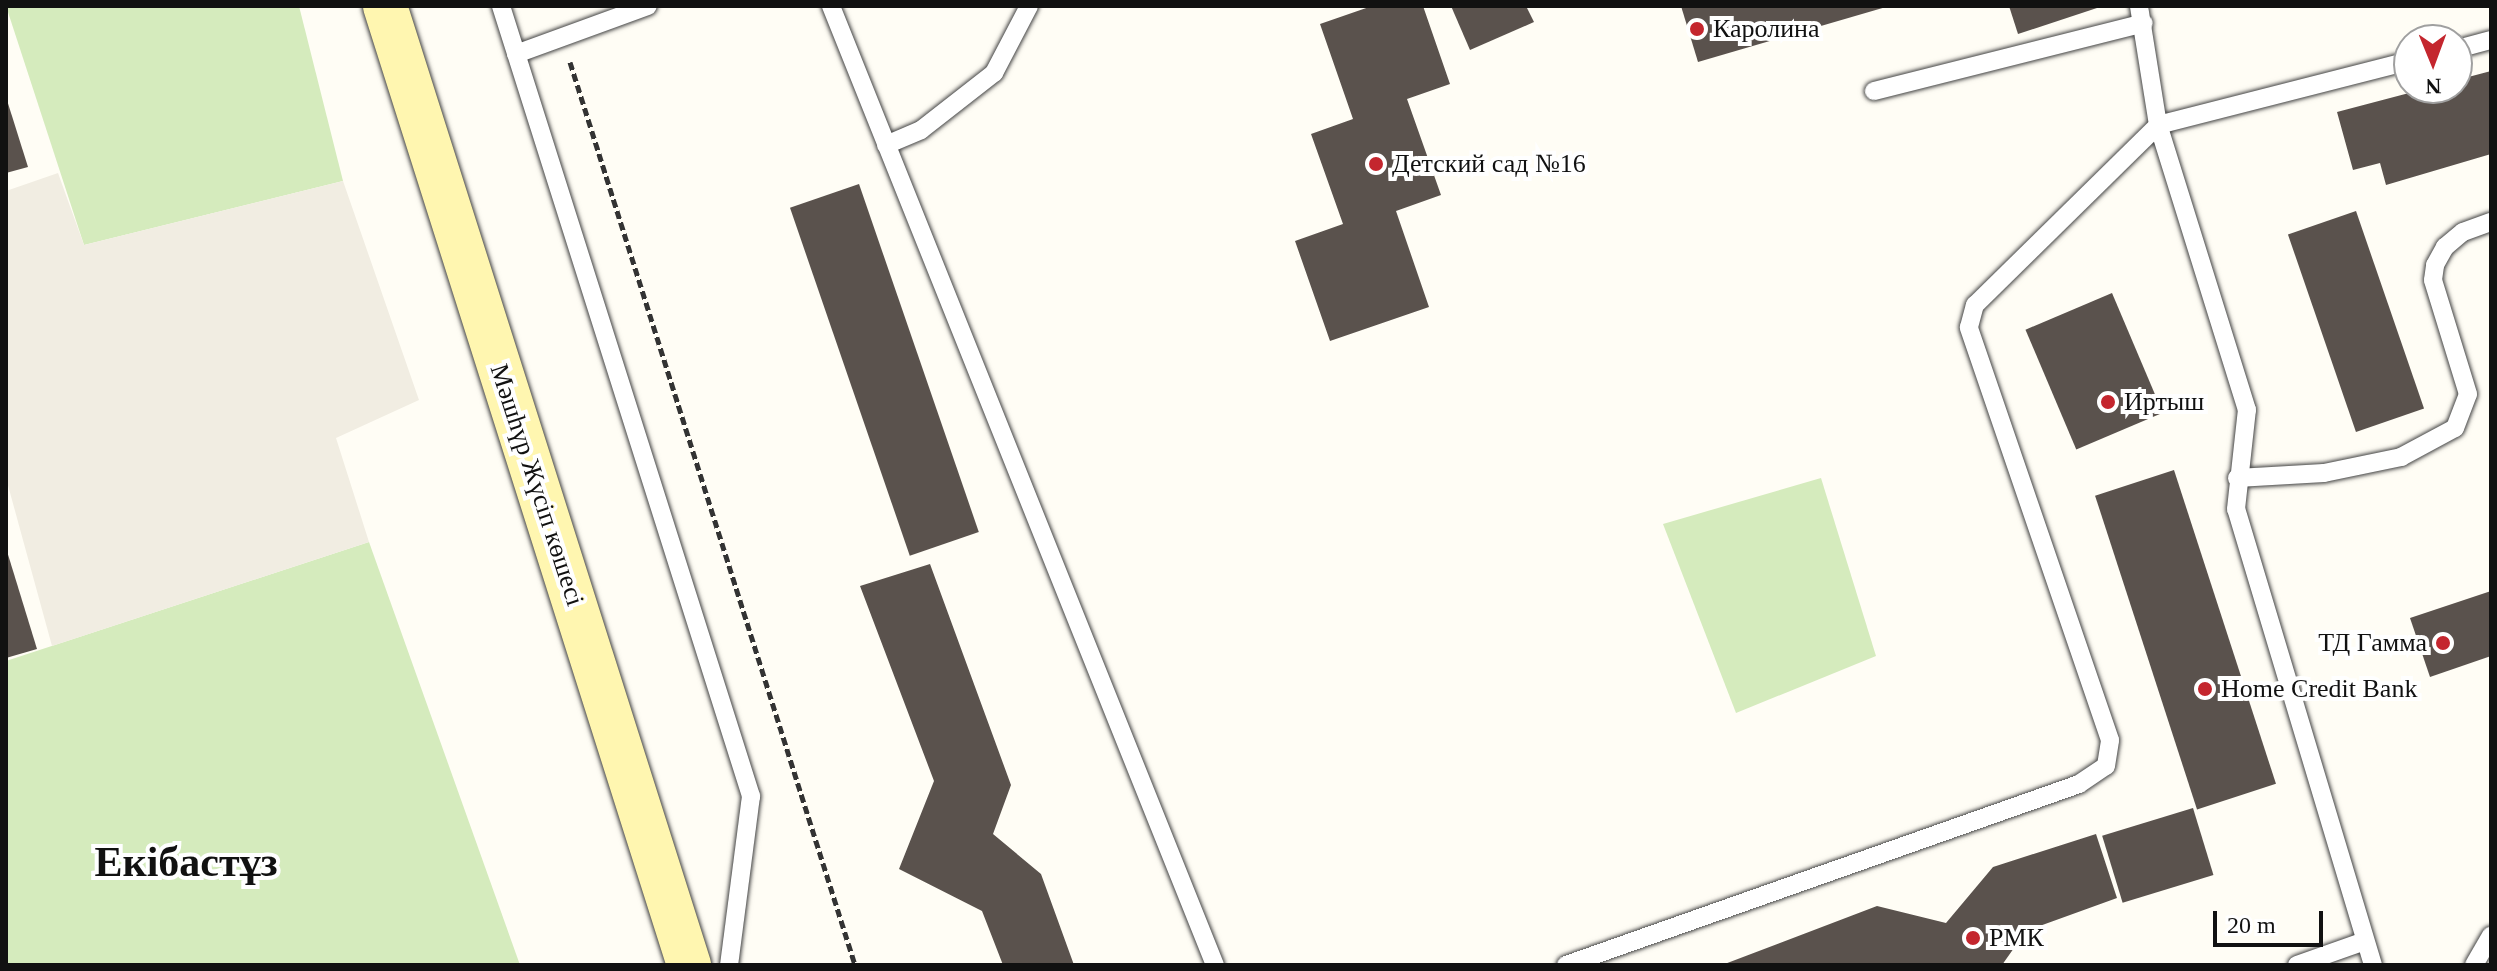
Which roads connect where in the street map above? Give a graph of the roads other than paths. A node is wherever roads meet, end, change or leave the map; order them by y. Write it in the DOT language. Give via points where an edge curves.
graph roads {
  1 [pos="385,6"];
  2 [pos="501,6"];
  3 [pos="831,6"];
  4 [pos="1029,6"];
  5 [pos="636,8"];
  6 [pos="2141,14"];
  7 [pos="516,54"];
  8 [pos="2393,65"];
  9 [pos="1874,91"];
  10 [pos="2158,125"];
  11 [pos="886,145"];
  12 [pos="2491,222"];
  13 [pos="2237,478"];
  14 [pos="2491,936"];
  15 [pos="2365,941"];
  16 [pos="693,963"];
  17 [pos="1215,965"];
  18 [pos="1566,965"];
  19 [pos="2297,965"];
  20 [pos="2373,965"];
  21 [pos="2474,965"];
  1 -- 16 [label="main road, Мәшһүр Жүсіп көшесі"];
  2 -- 7 [label="lane"];
  3 -- 11 [label="lane"];
  4 -- 11 [label="lane" via="994,73 921,130"];
  5 -- 7 [label="lane"];
  6 -- 9 [label="lane"];
  6 -- 10 [label="lane"];
  7 -- 16 [label="lane" via="751,796"];
  8 -- 10 [label="lane"];
  10 -- 13 [label="lane" via="2247,410"];
  10 -- 18 [label="lane" via="1975,305 1969,327 2110,740 2106,766 2079,784"];
  11 -- 17 [label="lane"];
  12 -- 13 [label="lane" via="2463,232 2445,247 2435,265 2433,280 2468,394 2455,428 2401,457 2324,473"];
  13 -- 15 [label="lane" via="2236,509"];
  14 -- 21 [label="lane"];
  15 -- 19 [label="lane"];
  15 -- 20 [label="lane"];
}
